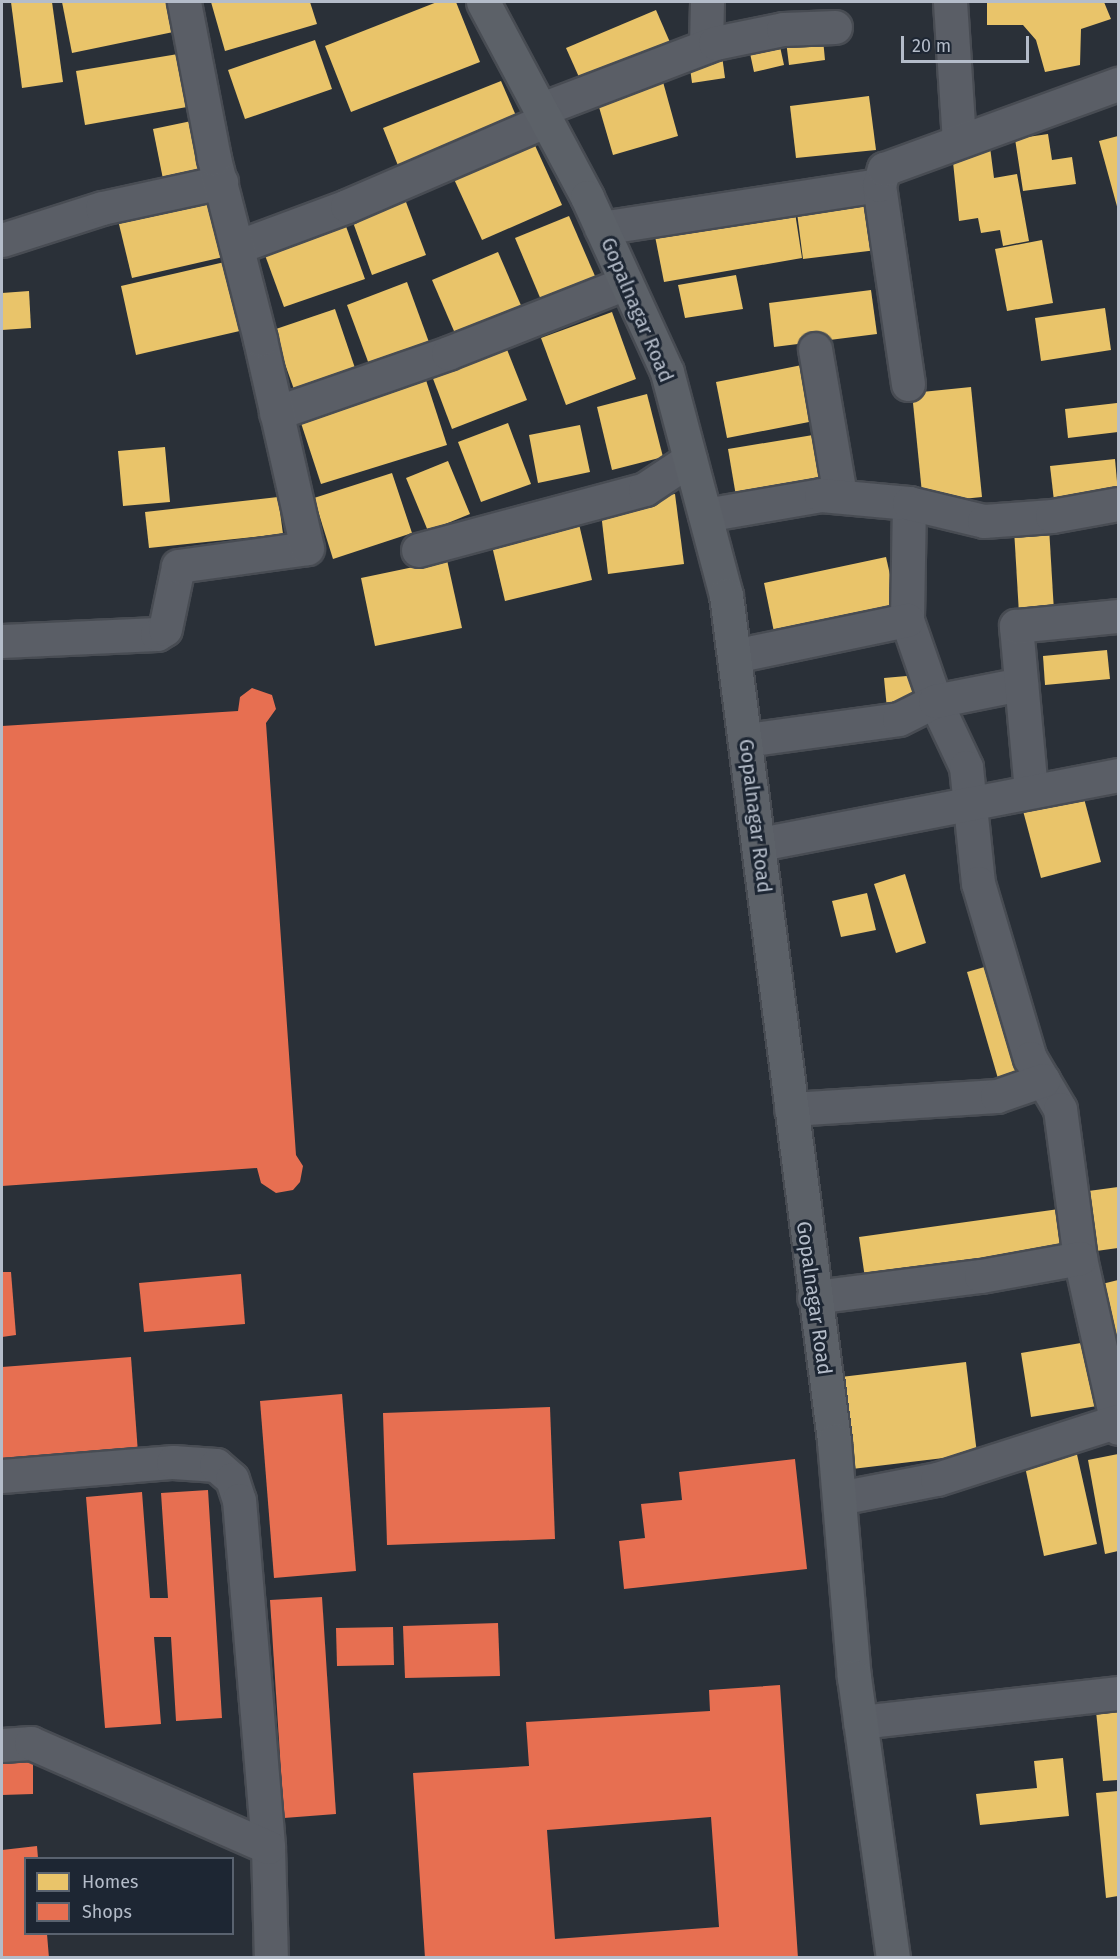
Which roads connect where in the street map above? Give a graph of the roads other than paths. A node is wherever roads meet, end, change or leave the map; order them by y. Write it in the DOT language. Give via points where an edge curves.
graph roads {
  1 [pos="184,2"];
  2 [pos="483,2"];
  3 [pos="707,2"];
  4 [pos="950,2"];
  5 [pos="835,27"];
  6 [pos="706,46"];
  7 [pos="1119,84"];
  8 [pos="545,115"];
  9 [pos="959,141"];
  10 [pos="221,182"];
  11 [pos="879,184"];
  12 [pos="602,228"];
  13 [pos="2,240"];
  14 [pos="237,247"];
  15 [pos="626,283"];
  16 [pos="814,349"];
  17 [pos="908,384"];
  18 [pos="276,413"];
  19 [pos="690,459"];
  20 [pos="840,496"];
  21 [pos="909,502"];
  22 [pos="1119,504"];
  23 [pos="705,515"];
  24 [pos="418,550"];
  25 [pos="1119,616"];
  26 [pos="907,620"];
  27 [pos="2,641"];
  28 [pos="734,656"];
  29 [pos="1021,684"];
  30 [pos="935,701"];
  31 [pos="746,740"];
  32 [pos="1119,775"];
  33 [pos="1030,791"];
  34 [pos="969,802"];
  35 [pos="759,844"];
  36 [pos="1043,1080"];
  37 [pos="791,1109"];
  38 [pos="1080,1257"];
  39 [pos="814,1297"];
  40 [pos="1118,1423"];
  41 [pos="2,1476"];
  42 [pos="839,1498"];
  43 [pos="1119,1693"];
  44 [pos="860,1722"];
  45 [pos="2,1745"];
  46 [pos="268,1847"];
  47 [pos="271,1958"];
  48 [pos="893,1958"];
  1 -- 10 [label="street"];
  2 -- 8 [label="main road, Gopalnagar Road"];
  3 -- 6 [label="street"];
  4 -- 9 [label="street"];
  5 -- 6 [label="street" via="783,28"];
  6 -- 8 [label="street"];
  7 -- 9 [label="street"];
  8 -- 12 [label="main road, Gopalnagar Road"];
  8 -- 14 [label="street" via="347,206"];
  9 -- 11 [label="street" via="884,169"];
  10 -- 13 [label="street" via="102,208"];
  10 -- 14 [label="street"];
  11 -- 12 [label="street"];
  11 -- 17 [label="street"];
  12 -- 15 [label="main road, Gopalnagar Road"];
  14 -- 18 [label="street"];
  15 -- 18 [label="street" via="448,353"];
  15 -- 19 [label="main road, Gopalnagar Road" via="667,372"];
  16 -- 20 [label="street"];
  18 -- 27 [label="street" via="307,548 178,566 165,629 157,634"];
  19 -- 23 [label="main road, Gopalnagar Road"];
  19 -- 24 [label="street" via="645,489"];
  20 -- 21 [label="street"];
  20 -- 23 [label="street" via="821,495"];
  21 -- 22 [label="street" via="984,521 1052,516"];
  21 -- 26 [label="street"];
  23 -- 28 [label="main road, Gopalnagar Road" via="726,595"];
  25 -- 29 [label="street" via="1017,626"];
  26 -- 28 [label="street"];
  26 -- 30 [label="street"];
  28 -- 31 [label="main road, Gopalnagar Road"];
  29 -- 30 [label="street"];
  29 -- 33 [label="street"];
  30 -- 31 [label="street" via="899,719"];
  30 -- 34 [label="street" via="966,767"];
  31 -- 35 [label="main road, Gopalnagar Road"];
  32 -- 33 [label="street"];
  33 -- 34 [label="street"];
  34 -- 35 [label="street"];
  34 -- 36 [label="street" via="978,883 1030,1058"];
  35 -- 37 [label="main road, Gopalnagar Road"];
  36 -- 37 [label="street" via="997,1096"];
  36 -- 38 [label="street" via="1060,1109"];
  37 -- 39 [label="main road, Gopalnagar Road"];
  38 -- 39 [label="street" via="981,1276"];
  38 -- 40 [label="street"];
  39 -- 42 [label="main road, Gopalnagar Road"];
  40 -- 42 [label="street" via="937,1479"];
  41 -- 46 [label="street" via="173,1462 216,1465 232,1479 239,1500"];
  42 -- 44 [label="main road, Gopalnagar Road"];
  43 -- 44 [label="street"];
  44 -- 48 [label="main road, Gopalnagar Road"];
  45 -- 46 [label="street" via="31,1743"];
  46 -- 47 [label="street"];
}
